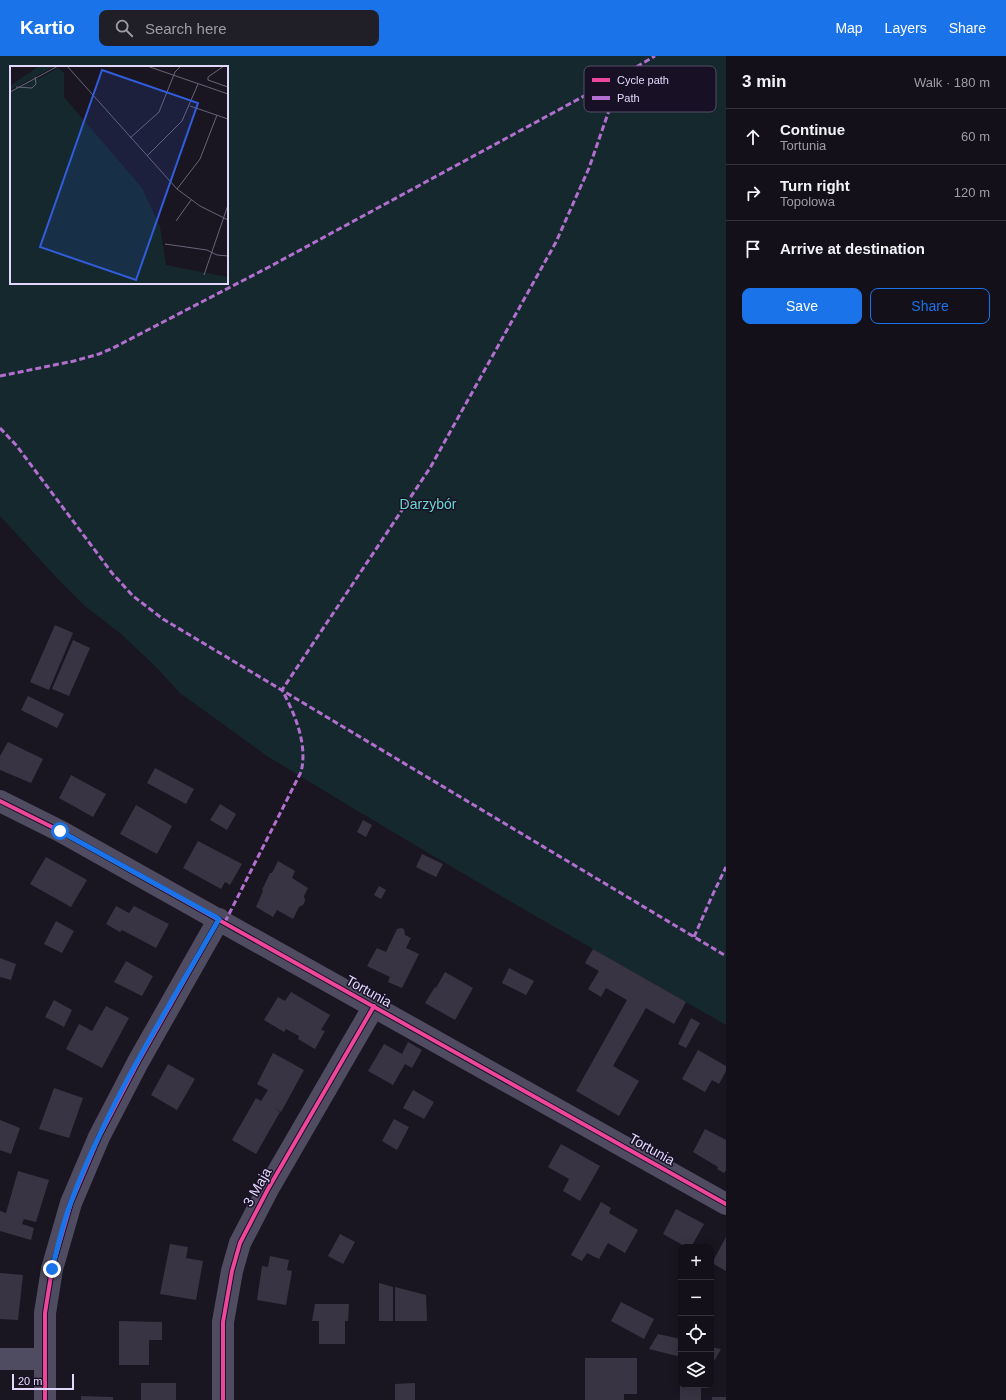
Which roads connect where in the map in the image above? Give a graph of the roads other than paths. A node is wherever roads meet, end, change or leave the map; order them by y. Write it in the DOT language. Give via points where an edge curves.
graph roads {
  1 [pos="0,801"];
  2 [pos="219,919"];
  3 [pos="374,1006"];
  4 [pos="726,1204"];
  5 [pos="0,1359"];
  6 [pos="45,1359"];
  7 [pos="45,1400"];
  8 [pos="223,1400"];
  1 -- 2 [label="street, Tortunia" via="60,831"];
  2 -- 3 [label="street, Tortunia"];
  2 -- 6 [label="street" via="138,1062 99,1137 73,1196 52,1269 45,1313"];
  3 -- 4 [label="street, Tortunia"];
  3 -- 8 [label="street, 3 Maja" via="268,1189 240,1243 223,1322"];
  5 -- 6 [label="street"];
  6 -- 7 [label="street"];
}
